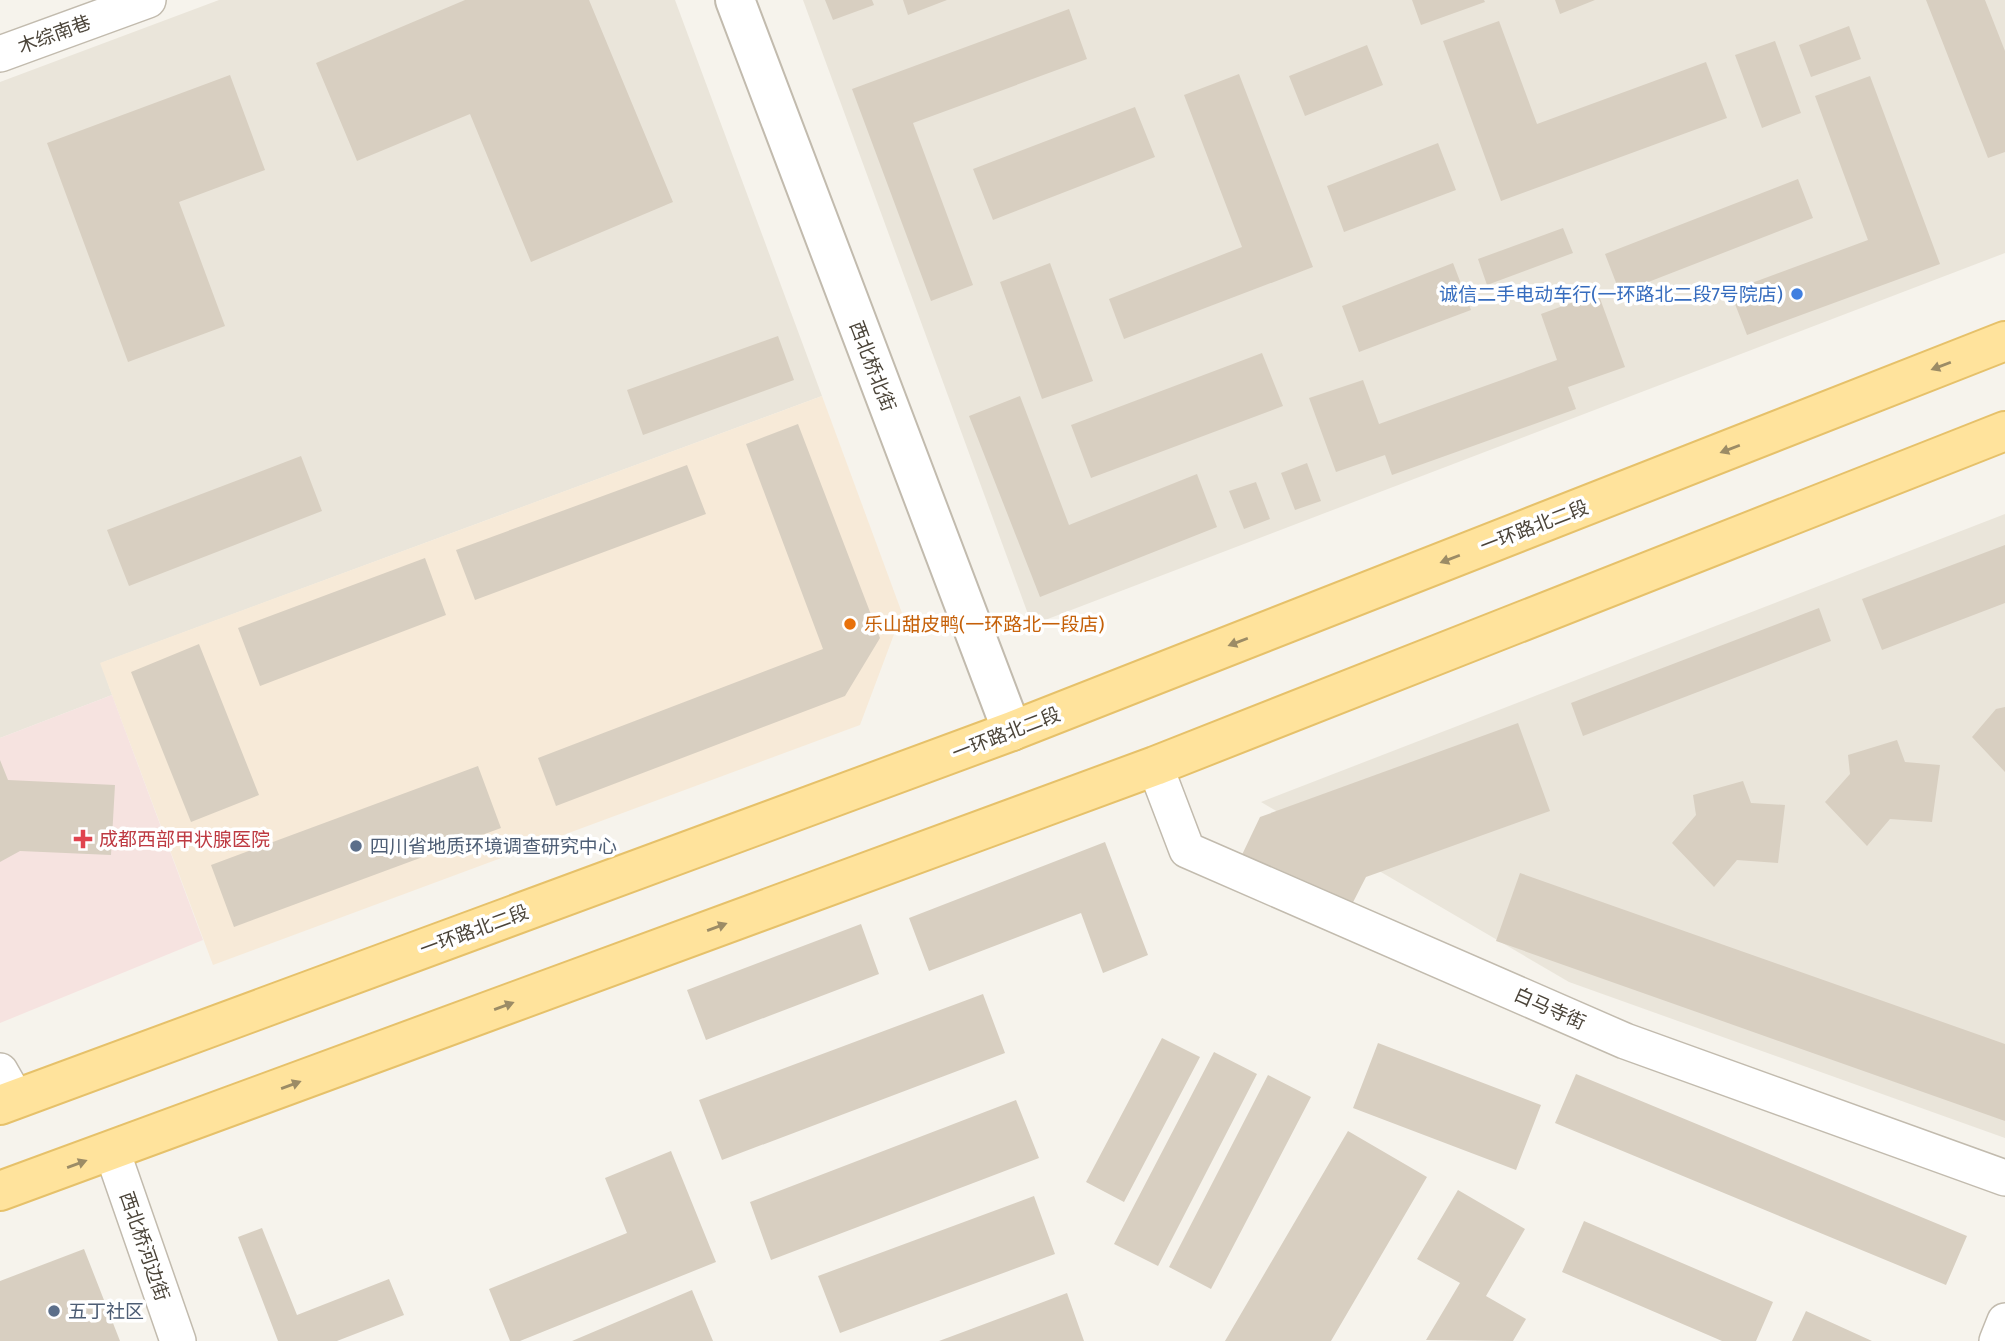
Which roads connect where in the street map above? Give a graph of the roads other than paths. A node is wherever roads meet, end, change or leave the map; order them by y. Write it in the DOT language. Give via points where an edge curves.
graph roads {
  1 [pos="148,0"];
  2 [pos="735,0"];
  3 [pos="0,54"];
  4 [pos="2005,341"];
  5 [pos="2005,432"];
  6 [pos="1012,731"];
  7 [pos="1155,766"];
  8 [pos="5,1092"];
  9 [pos="112,1151"];
  10 [pos="2005,1178"];
  11 [pos="6,1189"];
  12 [pos="2005,1321"];
  13 [pos="178,1341"];
  14 [pos="1997,1341"];
  1 -- 3 [label="street, 木综南巷"];
  2 -- 6 [label="street, 西北桥北街"];
  4 -- 6 [label="main road, 一环路北二段, one-way"];
  5 -- 7 [label="main road"];
  6 -- 8 [label="main road, 一环路北二段"];
  9 -- 7 [label="main road, one-way"];
  7 -- 10 [label="street, 白马寺街" via="1187,850 1625,1041"];
  11 -- 9 [label="main road, one-way"];
  9 -- 13 [label="street, 西北桥河边街"];
  12 -- 14 [label="street"];
}
